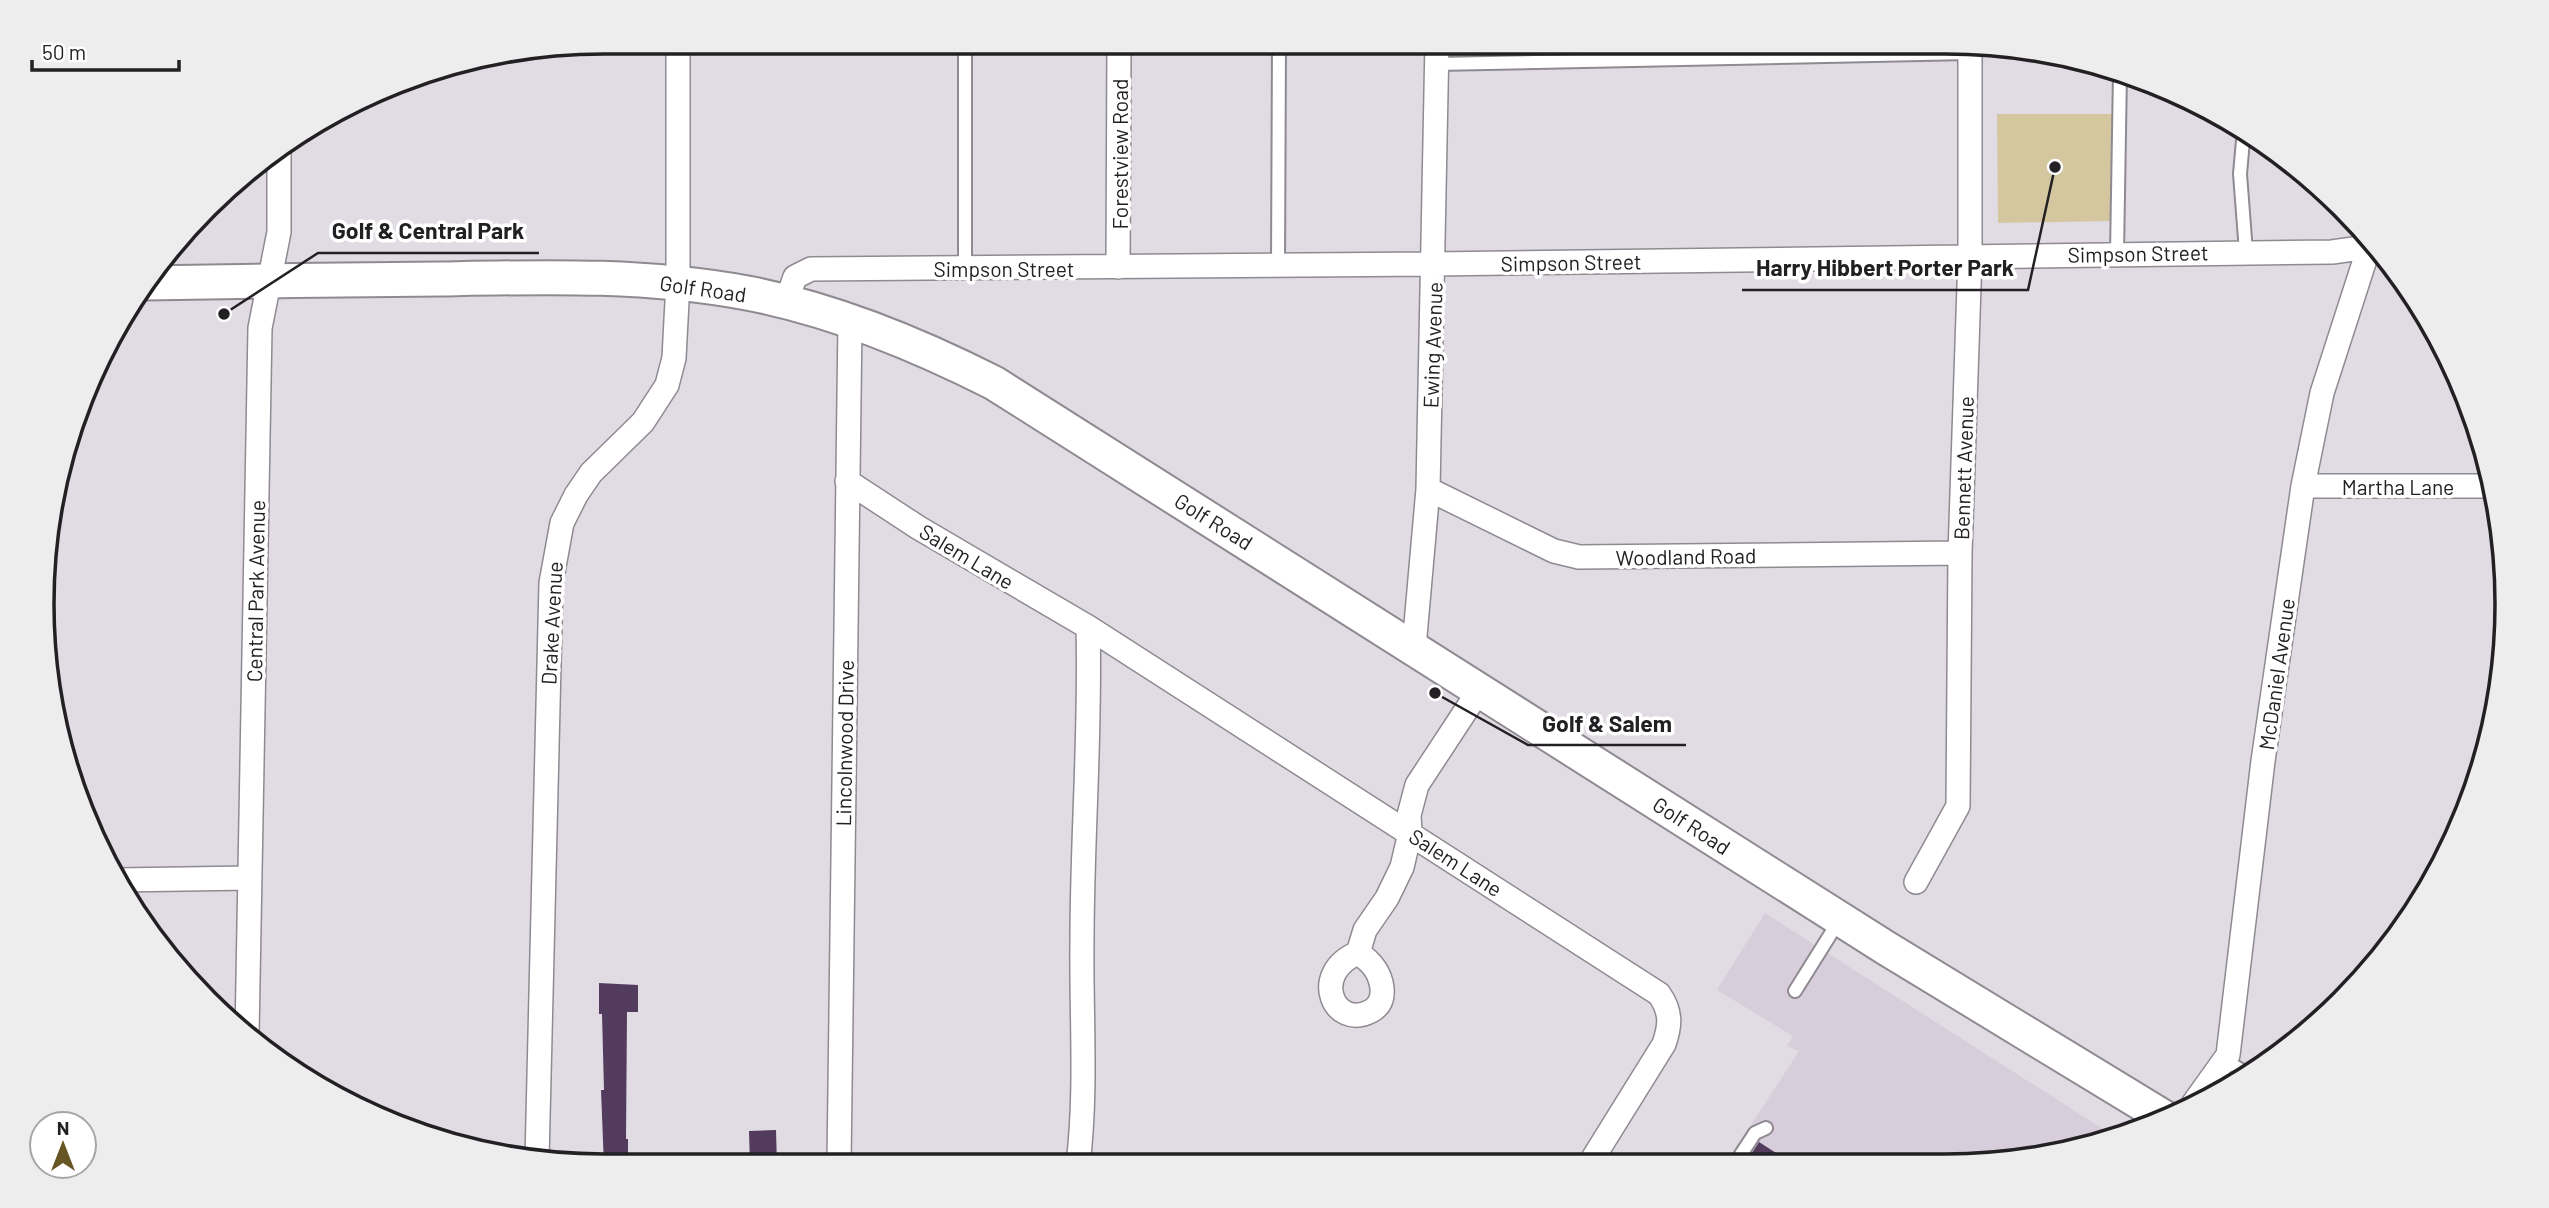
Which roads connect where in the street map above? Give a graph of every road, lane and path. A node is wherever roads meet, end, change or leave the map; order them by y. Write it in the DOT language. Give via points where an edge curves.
graph roads {
  1 [pos="678,54"];
  2 [pos="965,54"];
  3 [pos="1119,54"];
  4 [pos="1279,54"];
  5 [pos="1437,54"];
  6 [pos="1970,55"];
  7 [pos="2120,82"];
  8 [pos="2243,142"];
  9 [pos="279,161"];
  10 [pos="2362,247"];
  11 [pos="2246,252"];
  12 [pos="2117,254"];
  13 [pos="2369,255"];
  14 [pos="1970,256"];
  15 [pos="1434,264"];
  16 [pos="1278,266"];
  17 [pos="1118,267"];
  18 [pos="965,268"];
  19 [pos="270,281"];
  20 [pos="678,282"];
  21 [pos="158,283"];
  22 [pos="786,302"];
  23 [pos="849,322"];
  24 [pos="847,481"];
  25 [pos="2303,485"];
  26 [pos="2481,485"];
  27 [pos="1427,489"];
  28 [pos="1960,553"];
  29 [pos="1088,628"];
  30 [pos="1414,647"];
  31 [pos="1480,689"];
  32 [pos="1410,833"];
  33 [pos="250,878"];
  34 [pos="129,880"];
  35 [pos="1916,882"];
  36 [pos="1840,919"];
  37 [pos="1358,953"];
  38 [pos="1795,991"];
  39 [pos="247,1021"];
  40 [pos="2224,1060"];
  41 [pos="2238,1068"];
  42 [pos="2204,1089"];
  43 [pos="2155,1112"];
  44 [pos="1766,1128"];
  45 [pos="537,1150"];
  46 [pos="839,1154"];
  47 [pos="1079,1154"];
  48 [pos="1596,1154"];
  49 [pos="1741,1154"];
  1 -- 20 [label="street, Drake Avenue"];
  2 -- 18 [label="lane"];
  3 -- 17 [label="street, Forestview Road"];
  4 -- 16 [label="lane"];
  5 -- 15 [label="street, Ewing Avenue"];
  6 -- 14 [label="street, Bennett Avenue"];
  7 -- 12 [label="lane"];
  8 -- 11 [label="lane" via="2240,174"];
  9 -- 19 [label="street, Central Park Avenue" via="279,232"];
  10 -- 11 [label="street, Simpson Street" via="2332,252"];
  11 -- 12 [label="street, Simpson Street"];
  12 -- 14 [label="street, Simpson Street"];
  13 -- 25 [label="street, McDaniel Avenue" via="2322,393"];
  14 -- 15 [label="street, Simpson Street"];
  14 -- 28 [label="street, Bennett Avenue"];
  15 -- 16 [label="street, Simpson Street"];
  15 -- 27 [label="street, Ewing Avenue"];
  16 -- 17 [label="street, Simpson Street"];
  17 -- 18 [label="street, Simpson Street"];
  18 -- 22 [label="street, Simpson Street" via="811,269 795,276"];
  19 -- 20 [label="main road, Golf Road" via="596,276"];
  19 -- 21 [label="main road, Golf Road"];
  19 -- 33 [label="street, Central Park Avenue" via="260,328"];
  20 -- 22 [label="main road, Golf Road"];
  20 -- 45 [label="street, Drake Avenue" via="674,358 667,385 643,422 591,473 576,495 562,523 555,553"];
  22 -- 23 [label="main road, Golf Road"];
  23 -- 24 [label="street, Lincolnwood Drive"];
  23 -- 30 [label="main road, Golf Road" via="994,383"];
  24 -- 29 [label="street, Salem Lane"];
  24 -- 46 [label="street, Lincolnwood Drive"];
  25 -- 26 [label="street, Martha Lane"];
  25 -- 40 [label="street, McDaniel Avenue"];
  27 -- 28 [label="street, Woodland Road" via="1553,551 1579,557"];
  27 -- 30 [label="street, Ewing Avenue"];
  28 -- 35 [label="street, Bennett Avenue" via="1958,806"];
  29 -- 32 [label="street, Salem Lane"];
  29 -- 47 [label="street"];
  30 -- 31 [label="main road, Golf Road"];
  31 -- 32 [label="street" via="1417,785 1409,815"];
  31 -- 36 [label="main road, Golf Road"];
  32 -- 37 [label="street" via="1396,882 1365,930"];
  32 -- 48 [label="street, Salem Lane" via="1659,993 1666,1004 1670,1022 1664,1044"];
  33 -- 34 [label="street"];
  33 -- 39 [label="street, Central Park Avenue"];
  36 -- 38 [label="lane"];
  36 -- 43 [label="main road, Golf Road"];
  40 -- 41 [label="lane"];
  40 -- 42 [label="street, McDaniel Avenue"];
  44 -- 49 [label="lane" via="1755,1133"];
}
